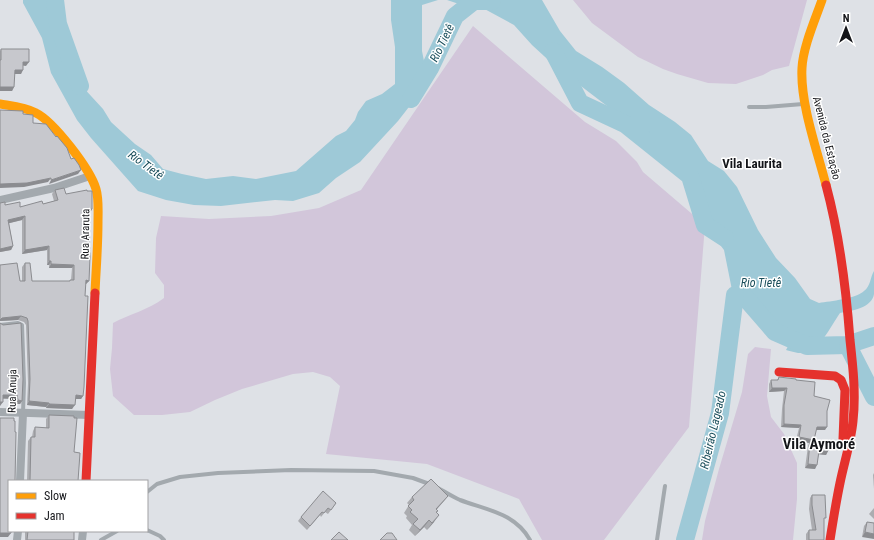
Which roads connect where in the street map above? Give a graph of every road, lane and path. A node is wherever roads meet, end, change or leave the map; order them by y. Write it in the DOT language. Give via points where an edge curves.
graph roads {
  1 [pos="822,0"];
  2 [pos="0,104"];
  3 [pos="805,104"];
  4 [pos="749,107"];
  5 [pos="90,176"];
  6 [pos="0,200"];
  7 [pos="0,325"];
  8 [pos="779,372"];
  9 [pos="0,412"];
  10 [pos="23,413"];
  11 [pos="89,415"];
  12 [pos="844,468"];
  13 [pos="20,480"];
  14 [pos="86,480"];
  15 [pos="665,486"];
  16 [pos="148,491"];
  17 [pos="148,530"];
  18 [pos="115,532"];
  19 [pos="101,540"];
  20 [pos="164,540"];
  21 [pos="530,540"];
  22 [pos="657,540"];
  23 [pos="830,540"];
  1 -- 3 [label="street, Avenida da Estação" via="802,66"];
  2 -- 5 [label="street, Rua Araruta" via="28,109 40,115 53,127"];
  3 -- 4 [label="lane"];
  3 -- 12 [label="street, Avenida da Estação" via="834,213 846,284 854,396 853,422"];
  5 -- 6 [label="street" via="54,188"];
  5 -- 11 [label="street, Rua Araruta" via="96,190 98,226"];
  7 -- 10 [label="lane, Rua Anuja" via="22,325"];
  8 -- 12 [label="street" via="835,376 841,380 845,390 842,454"];
  9 -- 10 [label="street"];
  10 -- 11 [label="street"];
  10 -- 13 [label="street, Rua Anuja"];
  11 -- 14 [label="street, Rua Araruta"];
  12 -- 23 [label="street, Avenida da Estação"];
  15 -- 22 [label="lane"];
  16 -- 21 [label="lane" via="157,484 180,477 218,473 291,470 374,471 428,482 458,499 500,513 516,522"];
  17 -- 20 [label="lane"];
  18 -- 19 [label="lane"];
}
